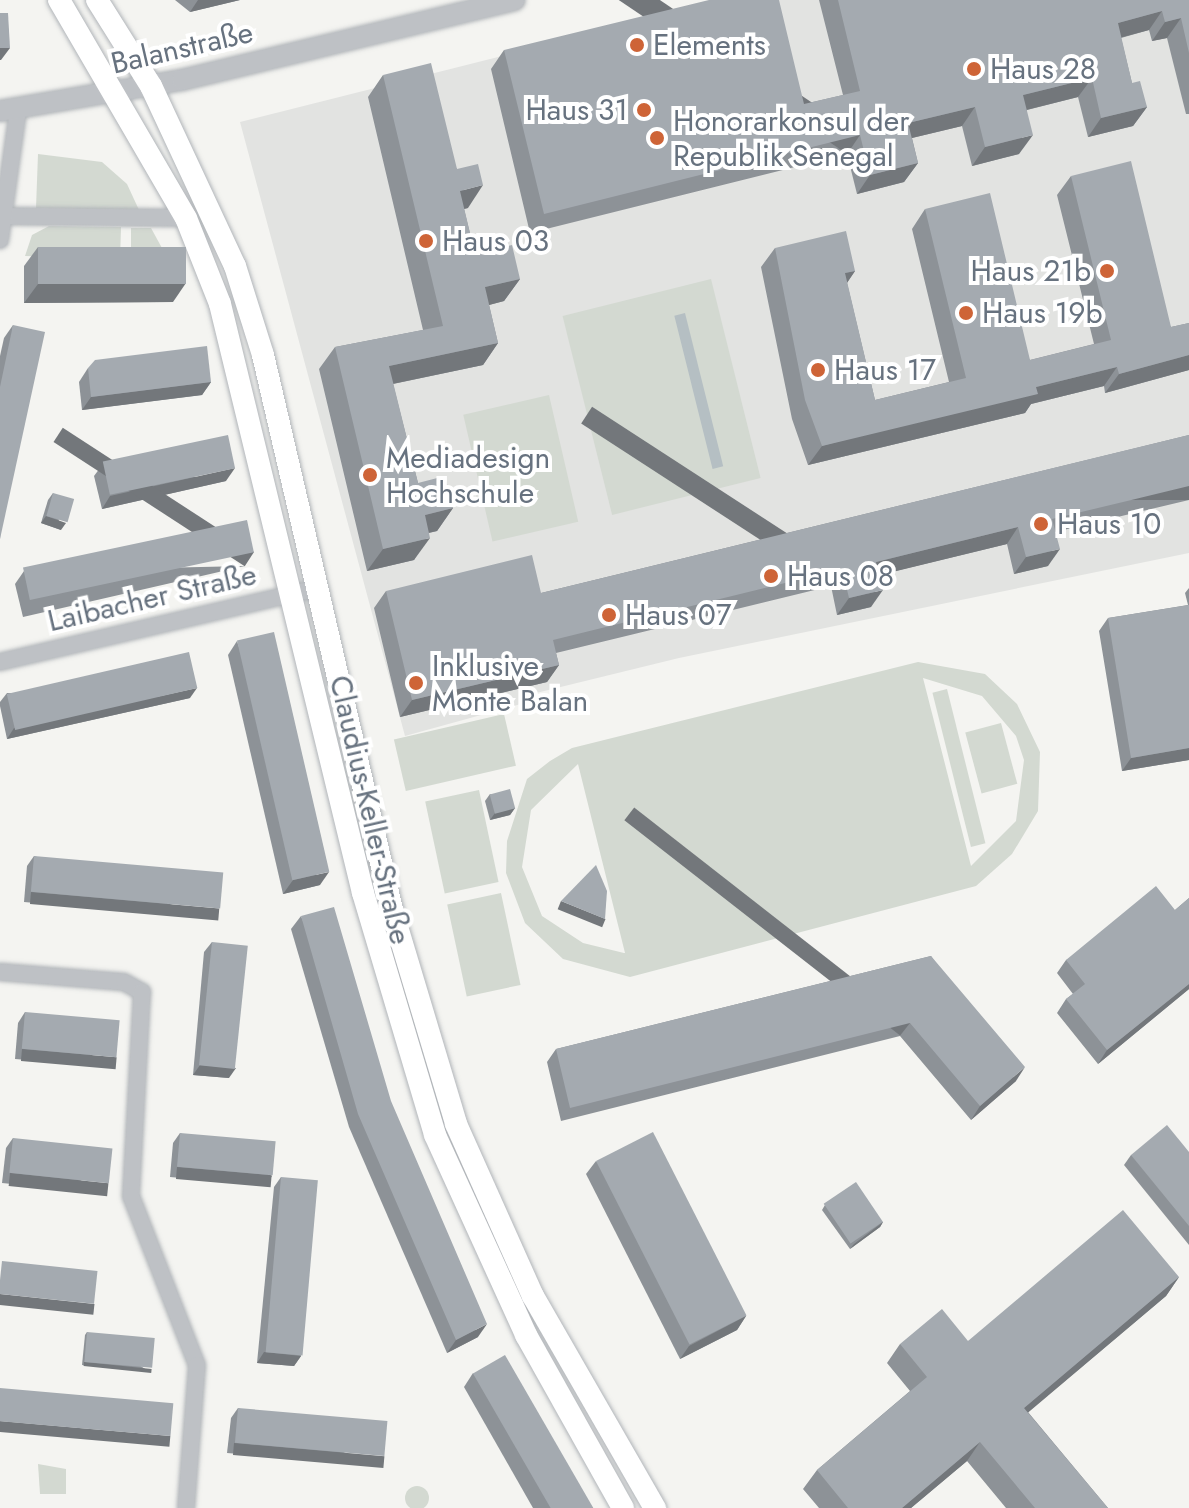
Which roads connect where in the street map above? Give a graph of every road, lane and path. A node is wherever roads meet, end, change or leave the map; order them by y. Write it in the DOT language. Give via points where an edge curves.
graph roads {
  1 [pos="59,0"];
  2 [pos="97,0"];
  3 [pos="510,1"];
  4 [pos="151,86"];
  5 [pos="115,94"];
  6 [pos="9,110"];
  7 [pos="5,216"];
  8 [pos="186,218"];
  9 [pos="0,240"];
  10 [pos="317,588"];
  11 [pos="293,594"];
  12 [pos="0,662"];
  13 [pos="0,972"];
  14 [pos="186,1508"];
  15 [pos="623,1508"];
  16 [pos="655,1508"];
  1 -- 5 [label="main road, Claudius-Keller-Straße"];
  2 -- 4 [label="main road, Claudius-Keller-Straße"];
  3 -- 4 [label="street, Balanstraße"];
  4 -- 5 [label="street, Balanstraße"];
  4 -- 10 [label="main road, Claudius-Keller-Straße" via="235,266"];
  5 -- 6 [label="street, Balanstraße"];
  5 -- 8 [label="main road, Claudius-Keller-Straße"];
  6 -- 7 [label="street"];
  7 -- 8 [label="street"];
  7 -- 9 [label="street"];
  8 -- 11 [label="main road, Claudius-Keller-Straße" via="220,304"];
  10 -- 11 [label="street, Laibacher Straße"];
  10 -- 16 [label="main road, Claudius-Keller-Straße" via="392,910 456,1124 533,1296"];
  11 -- 12 [label="street, Laibacher Straße"];
  11 -- 15 [label="main road, Claudius-Keller-Straße" via="370,922 435,1135 519,1321"];
  13 -- 14 [label="street" via="124,982 142,992 131,1196 197,1365"];
}
